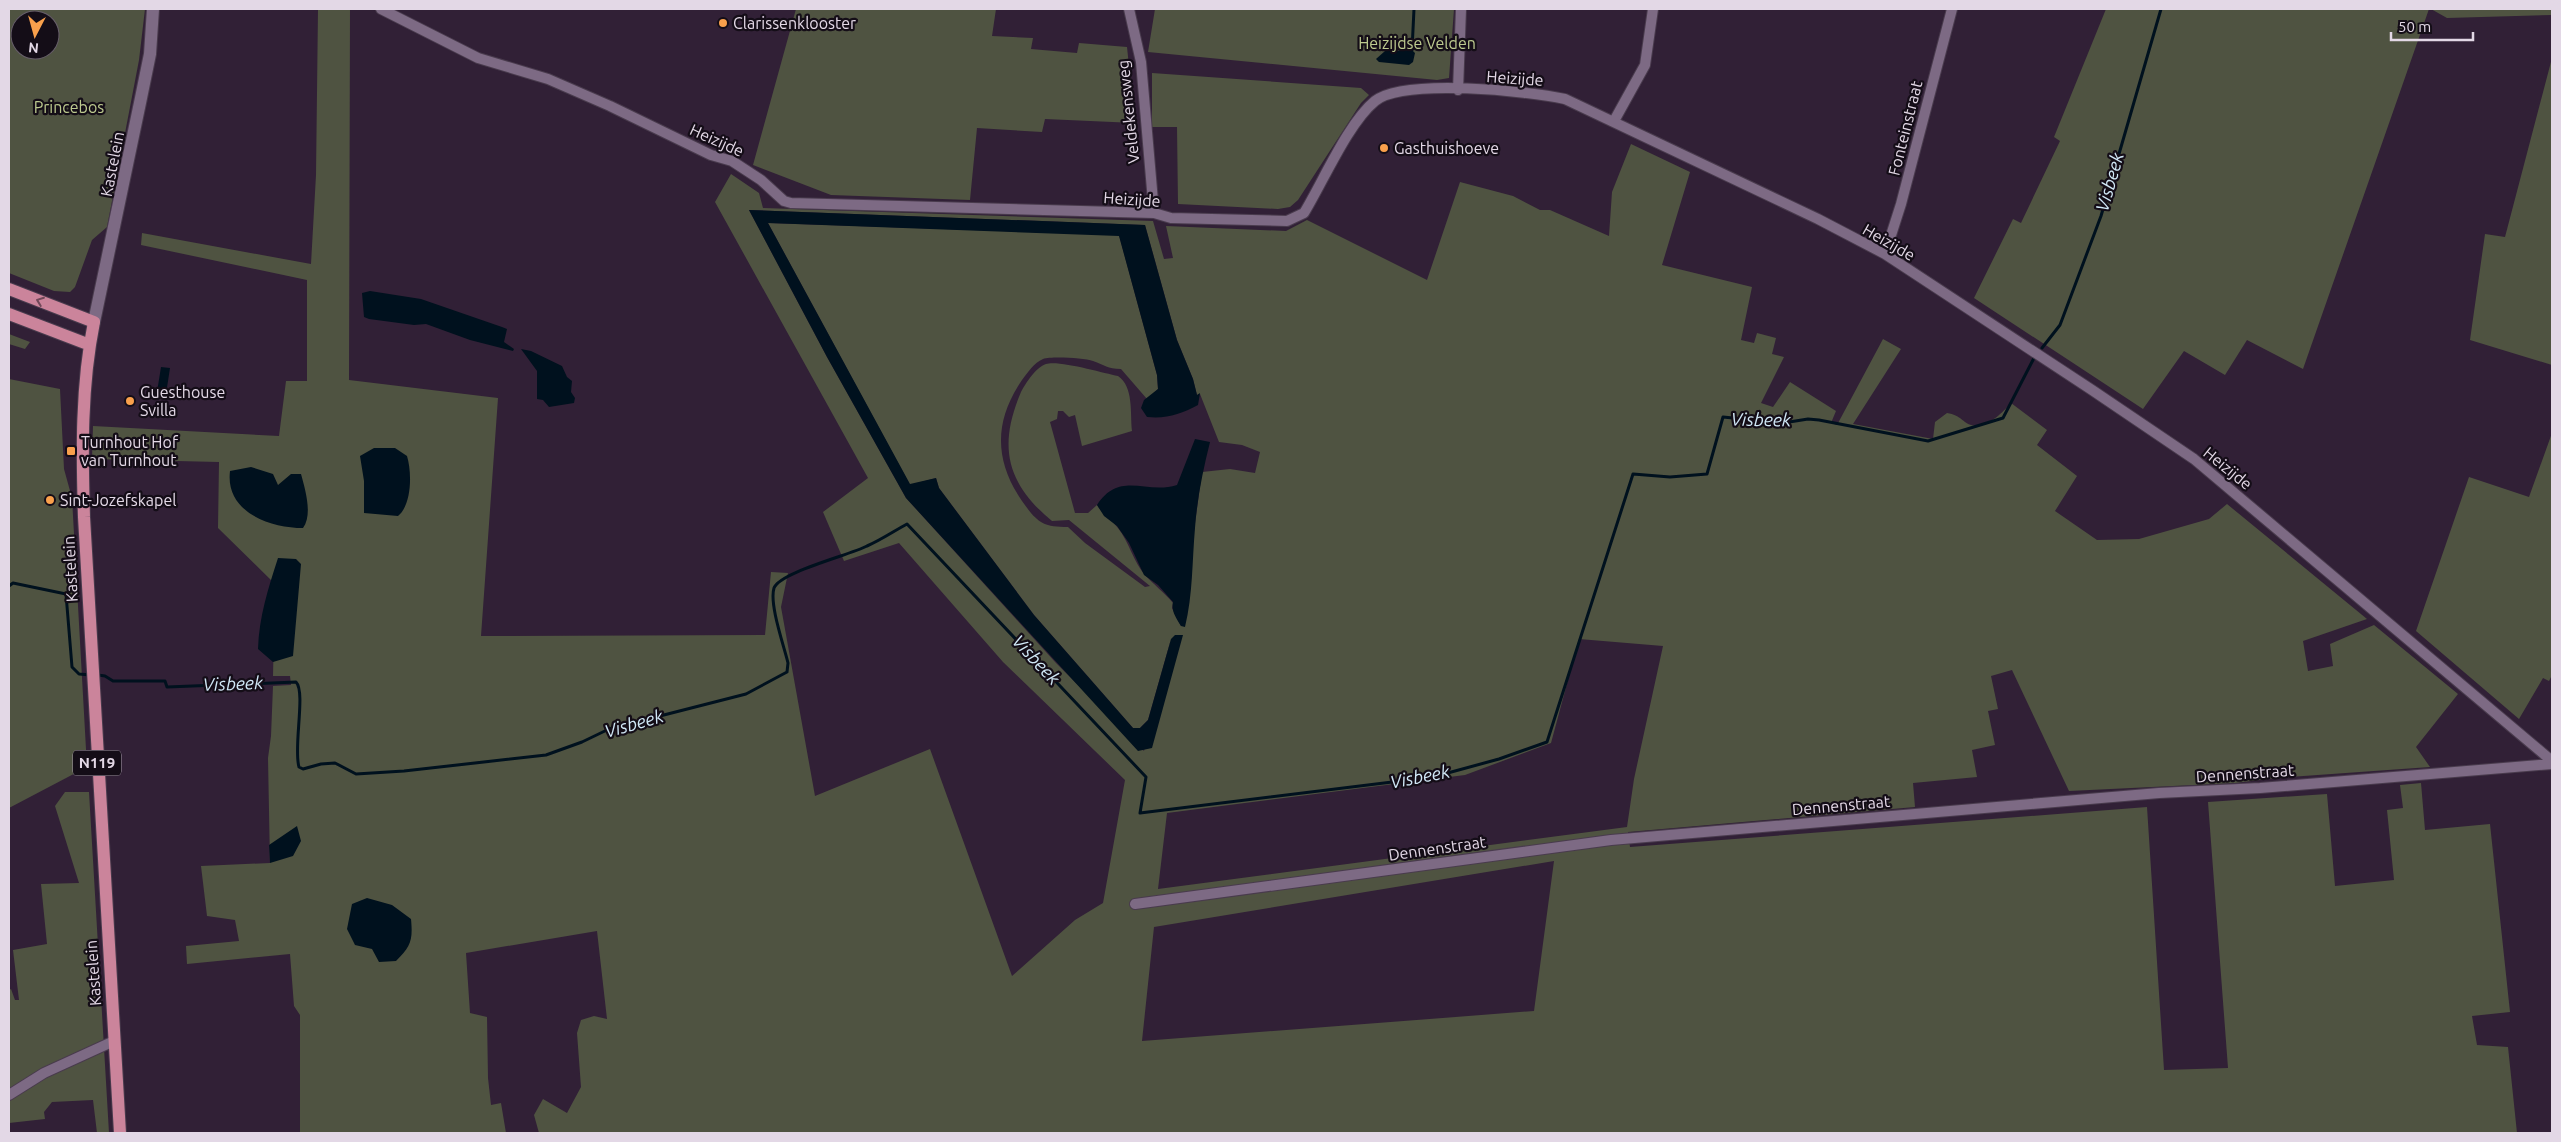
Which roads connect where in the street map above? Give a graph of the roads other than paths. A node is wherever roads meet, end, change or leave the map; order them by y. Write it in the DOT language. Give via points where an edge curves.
graph roads {
  1 [pos="154,9"];
  2 [pos="382,9"];
  3 [pos="1129,9"];
  4 [pos="1460,9"];
  5 [pos="1653,9"];
  6 [pos="1952,9"];
  7 [pos="1458,90"];
  8 [pos="1614,121"];
  9 [pos="1154,213"];
  10 [pos="1886,254"];
  11 [pos="9,290"];
  12 [pos="9,314"];
  13 [pos="94,322"];
  14 [pos="90,345"];
  15 [pos="2552,762"];
  16 [pos="1134,904"];
  17 [pos="114,1041"];
  18 [pos="9,1095"];
  19 [pos="120,1133"];
  1 -- 13 [label="street, Kastelein" via="150,54"];
  2 -- 9 [label="street, Heizijde" via="478,58 548,79 710,155 732,161 761,180 784,201"];
  3 -- 9 [label="street, Veldekensweg" via="1141,62"];
  4 -- 7 [label="street"];
  5 -- 8 [label="street" via="1645,64"];
  6 -- 10 [label="street, Fonteinstraat"];
  7 -- 8 [label="street, Heizijde" via="1541,94 1565,99"];
  7 -- 9 [label="street, Heizijde" via="1407,90 1374,102 1334,158 1304,213 1287,221 1171,218"];
  8 -- 10 [label="street, Heizijde"];
  10 -- 15 [label="street, Heizijde" via="2194,459"];
  13 -- 11 [label="main road, one-way"];
  12 -- 14 [label="main road"];
  13 -- 14 [label="main road, Kastelein / N119"];
  14 -- 17 [label="main road, Kastelein / N119" via="83,426 84,517"];
  15 -- 16 [label="street, Dennenstraat" via="1611,840"];
  17 -- 18 [label="street" via="44,1073"];
  17 -- 19 [label="main road, Kastelein / N119"];
}
